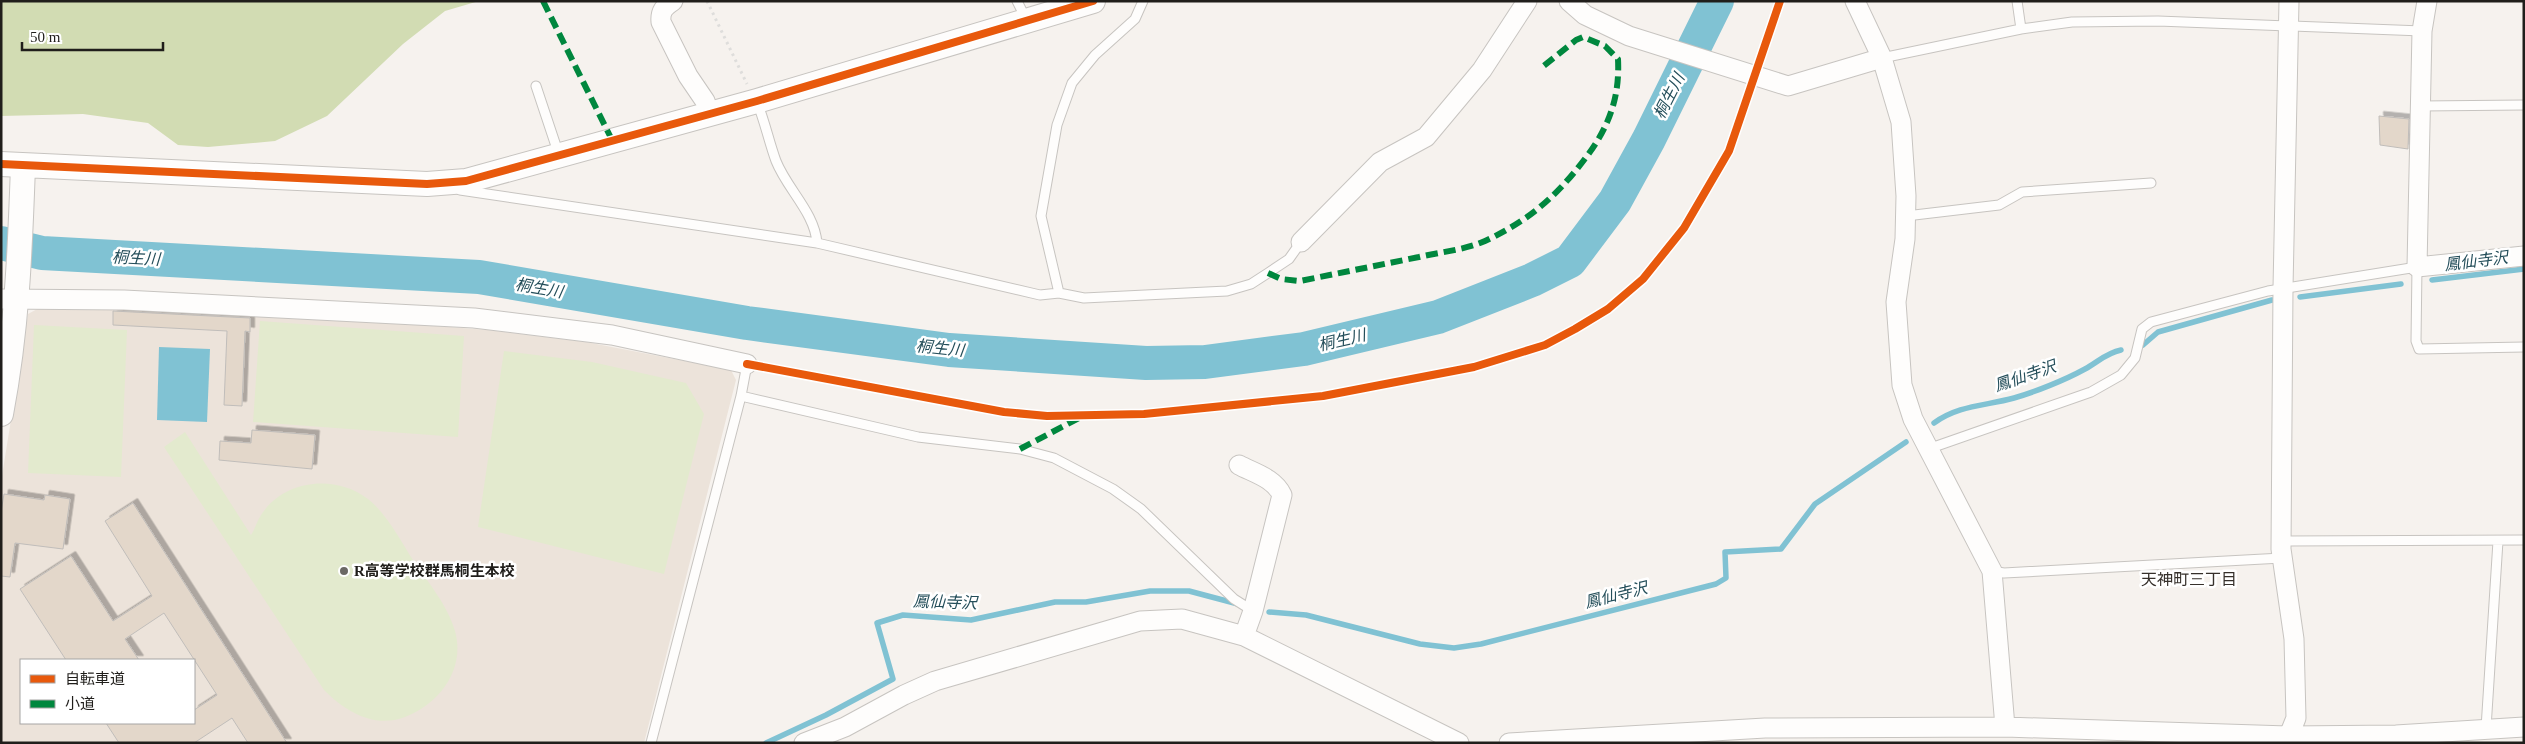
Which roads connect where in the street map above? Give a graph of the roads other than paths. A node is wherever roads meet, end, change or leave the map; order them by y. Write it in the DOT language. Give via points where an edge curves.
graph roads {
  1 [pos="674,1"];
  2 [pos="1093,1"];
  3 [pos="1144,1"];
  4 [pos="1527,1"];
  5 [pos="1569,1"];
  6 [pos="1855,1"];
  7 [pos="2017,1"];
  8 [pos="2289,1"];
  9 [pos="2427,1"];
  10 [pos="1022,11"];
  11 [pos="2288,26"];
  12 [pos="2021,29"];
  13 [pos="2422,31"];
  14 [pos="1882,58"];
  15 [pos="536,86"];
  16 [pos="753,96"];
  17 [pos="2524,105"];
  18 [pos="2421,106"];
  19 [pos="710,115"];
  20 [pos="559,157"];
  21 [pos="12,165"];
  22 [pos="2151,182"];
  23 [pos="427,184"];
  24 [pos="1906,216"];
  25 [pos="1302,242"];
  26 [pos="817,244"];
  27 [pos="2524,256"];
  28 [pos="2417,267"];
  29 [pos="2283,288"];
  30 [pos="1060,293"];
  31 [pos="9,299"];
  32 [pos="2524,347"];
  33 [pos="747,364"];
  34 [pos="741,396"];
  35 [pos="1,414"];
  36 [pos="1928,449"];
  37 [pos="1239,465"];
  38 [pos="2524,540"];
  39 [pos="2498,541"];
  40 [pos="2282,549"];
  41 [pos="1992,572"];
  42 [pos="1253,611"];
  43 [pos="1244,636"];
  44 [pos="2005,727"];
  45 [pos="2524,727"];
  46 [pos="2486,728"];
  47 [pos="2288,739"];
  48 [pos="2396,739"];
  49 [pos="651,743"];
  50 [pos="804,743"];
  51 [pos="1459,743"];
  52 [pos="1509,743"];
  1 -- 19 [label="street" via="664,6 660,22"];
  2 -- 10 [label="street"];
  3 -- 30 [label="lane" via="1135,20 1095,54 1072,83 1056,125 1041,216"];
  4 -- 25 [label="street" via="1482,70 1426,137 1380,162"];
  5 -- 14 [label="street" via="1585,15 1629,36 1788,86"];
  6 -- 14 [label="street"];
  7 -- 12 [label="lane"];
  8 -- 11 [label="street"];
  9 -- 13 [label="street"];
  10 -- 16 [label="street"];
  11 -- 12 [label="lane" via="2158,21 2082,22"];
  11 -- 13 [label="lane"];
  11 -- 29 [label="street"];
  12 -- 14 [label="lane"];
  13 -- 18 [label="street"];
  14 -- 24 [label="street" via="1901,122"];
  15 -- 20 [label="lane"];
  16 -- 19 [label="street"];
  16 -- 26 [label="lane" via="776,162 809,218"];
  17 -- 18 [label="lane"];
  18 -- 28 [label="street"];
  19 -- 20 [label="street"];
  20 -- 23 [label="street" via="466,181"];
  21 -- 23 [label="street"];
  21 -- 31 [label="street"];
  22 -- 24 [label="lane" via="2022,192 2000,205"];
  23 -- 26 [label="lane"];
  24 -- 36 [label="street" via="1896,302 1902,385 1913,419"];
  25 -- 30 [label="lane" via="1282,264 1251,284 1227,291 1084,298"];
  26 -- 30 [label="lane" via="1040,295"];
  27 -- 28 [label="street"];
  28 -- 29 [label="lane"];
  28 -- 32 [label="lane" via="2416,341 2419,349"];
  29 -- 36 [label="lane" via="2151,322 2142,329 2135,358 2121,375 2091,392"];
  29 -- 40 [label="street"];
  31 -- 33 [label="street" via="124,300 474,318 612,335"];
  31 -- 35 [label="street" via="12,358"];
  33 -- 34 [label="lane"];
  34 -- 42 [label="lane" via="918,436 1054,458 1113,489 1141,509 1234,599"];
  34 -- 49 [label="lane"];
  36 -- 41 [label="street"];
  37 -- 42 [label="street" via="1272,481 1282,495"];
  38 -- 39 [label="lane"];
  39 -- 40 [label="lane"];
  39 -- 46 [label="lane"];
  40 -- 41 [label="lane"];
  40 -- 47 [label="street" via="2294,639 2296,718"];
  41 -- 44 [label="street"];
  42 -- 43 [label="street"];
  43 -- 50 [label="street" via="1182,619 1140,622 936,681 845,727"];
  43 -- 51 [label="street"];
  44 -- 47 [label="street"];
  44 -- 52 [label="street" via="1765,728"];
  45 -- 46 [label="street"];
  46 -- 48 [label="street"];
  47 -- 48 [label="street"];
}
